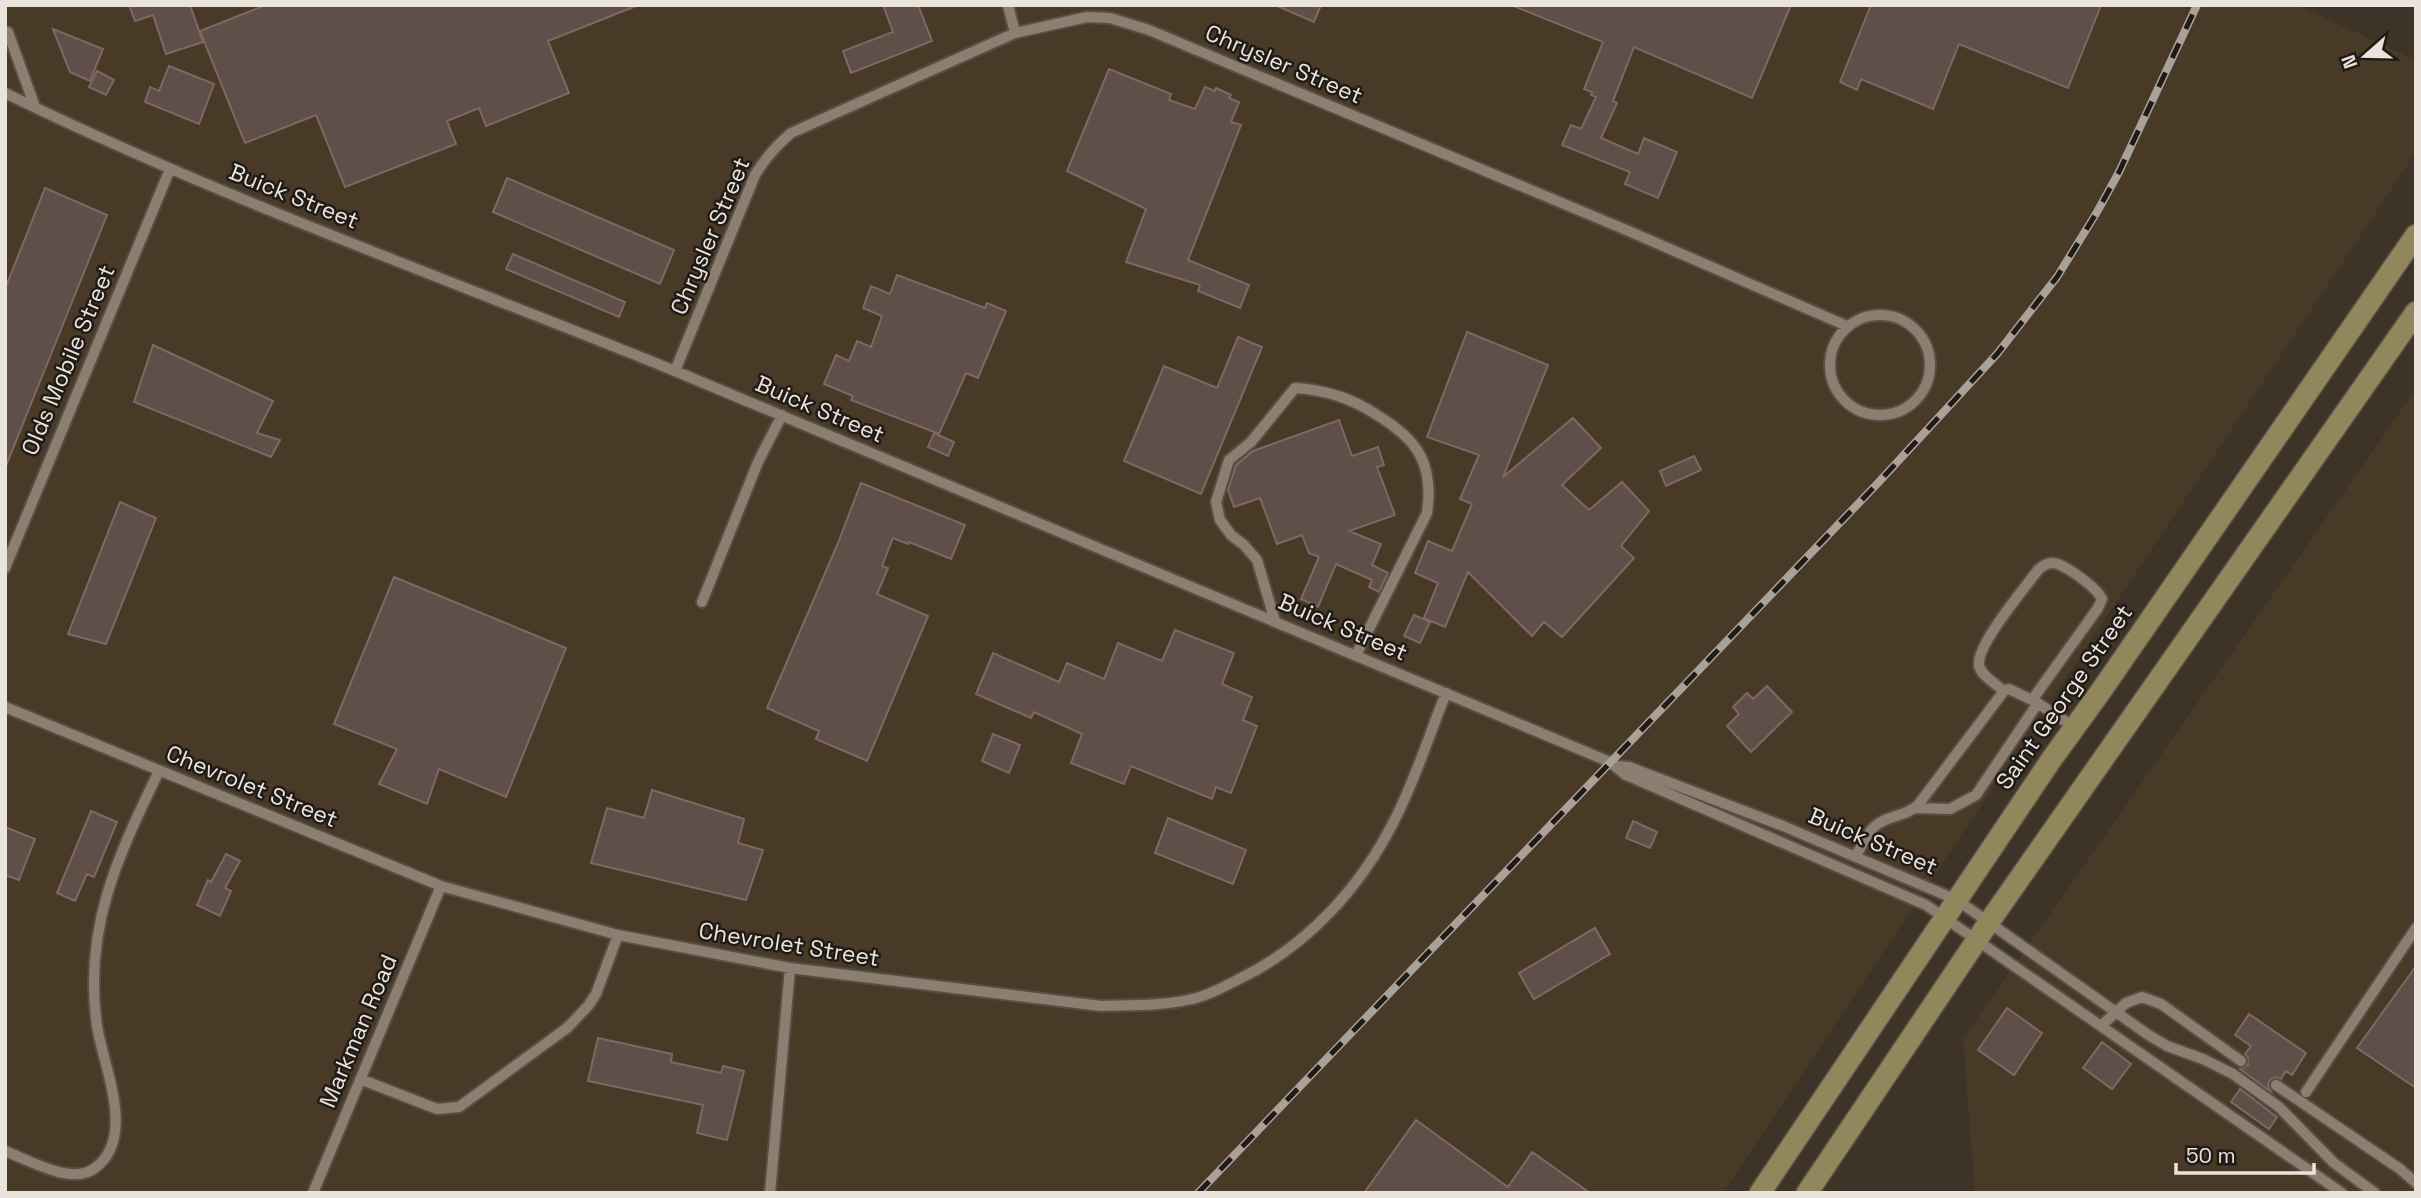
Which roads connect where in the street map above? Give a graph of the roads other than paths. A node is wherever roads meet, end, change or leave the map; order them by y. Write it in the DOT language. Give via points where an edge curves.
graph roads {
  1 [pos="1008,5"];
  2 [pos="1109,5"];
  3 [pos="1110,18"];
  4 [pos="8,32"];
  5 [pos="1015,33"];
  6 [pos="5,93"];
  7 [pos="35,107"];
  8 [pos="170,169"];
  9 [pos="2416,235"];
  10 [pos="2416,312"];
  11 [pos="1847,326"];
  12 [pos="675,371"];
  13 [pos="782,415"];
  14 [pos="5,568"];
  15 [pos="702,602"];
  16 [pos="1275,621"];
  17 [pos="1356,655"];
  18 [pos="2004,691"];
  19 [pos="1446,693"];
  20 [pos="2035,702"];
  21 [pos="5,707"];
  22 [pos="2074,727"];
  23 [pos="1618,766"];
  24 [pos="159,771"];
  25 [pos="1915,808"];
  26 [pos="1856,856"];
  27 [pos="441,886"];
  28 [pos="1957,900"];
  29 [pos="1945,918"];
  30 [pos="2416,928"];
  31 [pos="1983,931"];
  32 [pos="618,936"];
  33 [pos="790,968"];
  34 [pos="2115,1012"];
  35 [pos="2101,1026"];
  36 [pos="2241,1061"];
  37 [pos="360,1079"];
  38 [pos="2276,1085"];
  39 [pos="2306,1092"];
  40 [pos="5,1151"];
  41 [pos="2416,1184"];
  42 [pos="313,1193"];
  43 [pos="770,1193"];
  44 [pos="1760,1193"];
  45 [pos="1807,1193"];
  46 [pos="2342,1193"];
  47 [pos="2375,1193"];
  1 -- 5 [label="lane"];
  2 -- 3 [label="lane"];
  3 -- 5 [label="lane, Chrysler Street" via="1066,20"];
  3 -- 11 [label="lane, Chrysler Street" via="1149,30"];
  4 -- 7 [label="lane"];
  5 -- 12 [label="lane, Chrysler Street" via="791,133 772,150 755,175"];
  6 -- 7 [label="lane, Buick Street"];
  7 -- 8 [label="lane, Buick Street"];
  8 -- 12 [label="lane, Buick Street"];
  8 -- 14 [label="lane, Olds Mobile Street"];
  9 -- 22 [label="main road, Saint George Street"];
  10 -- 31 [label="main road"];
  11 -- 11 [label="lane" via="1882,314 1900,318 1916,329 1926,344 1928,381 1905,409 1868,415 1838,394 1830,358 1835,341"];
  12 -- 13 [label="lane, Buick Street"];
  13 -- 15 [label="lane" via="758,462"];
  13 -- 16 [label="lane, Buick Street"];
  16 -- 17 [label="lane, Buick Street"];
  16 -- 17 [label="lane" via="1257,560 1220,520 1216,499 1229,460 1251,442 1295,388 1322,390 1361,404 1403,431 1419,454 1429,481 1427,513"];
  17 -- 19 [label="lane, Buick Street"];
  18 -- 20 [label="lane" via="2010,689"];
  18 -- 20 [label="lane" via="1981,672 1978,663 1985,643 2038,570 2056,563 2098,591 2102,599"];
  18 -- 25 [label="lane"];
  19 -- 23 [label="lane, Buick Street"];
  19 -- 33 [label="lane, Chevrolet Street" via="1395,820 1357,880 1291,949 1223,987 1193,999 1101,1006"];
  20 -- 22 [label="lane"];
  20 -- 25 [label="lane" via="1976,795 1950,809"];
  21 -- 24 [label="lane, Chevrolet Street"];
  22 -- 28 [label="main road, Saint George Street"];
  23 -- 26 [label="lane, Buick Street"];
  23 -- 29 [label="lane, Buick Street" via="1626,775 1910,896"];
  24 -- 27 [label="lane, Chevrolet Street"];
  24 -- 40 [label="lane" via="122,848 96,940 97,1027 116,1110 112,1144 96,1168 81,1175 67,1175"];
  25 -- 26 [label="lane" via="1873,827"];
  26 -- 28 [label="lane, Buick Street"];
  27 -- 32 [label="lane, Chevrolet Street"];
  27 -- 37 [label="lane, Markman Road"];
  28 -- 29 [label="main road, Saint George Street"];
  28 -- 31 [label="lane, Buick Street"];
  29 -- 31 [label="lane, Buick Street"];
  29 -- 44 [label="main road, Saint George Street"];
  30 -- 39 [label="lane"];
  31 -- 34 [label="lane"];
  31 -- 35 [label="lane"];
  31 -- 45 [label="main road"];
  32 -- 33 [label="lane, Chevrolet Street"];
  32 -- 37 [label="lane" via="588,1006 567,1028 459,1107 437,1109"];
  33 -- 43 [label="lane"];
  34 -- 35 [label="lane"];
  34 -- 36 [label="lane" via="2134,999 2153,1000"];
  34 -- 47 [label="lane" via="2168,1046 2241,1080 2279,1107 2334,1163"];
  35 -- 46 [label="lane"];
  37 -- 42 [label="lane, Markman Road"];
  38 -- 41 [label="lane"];
}
